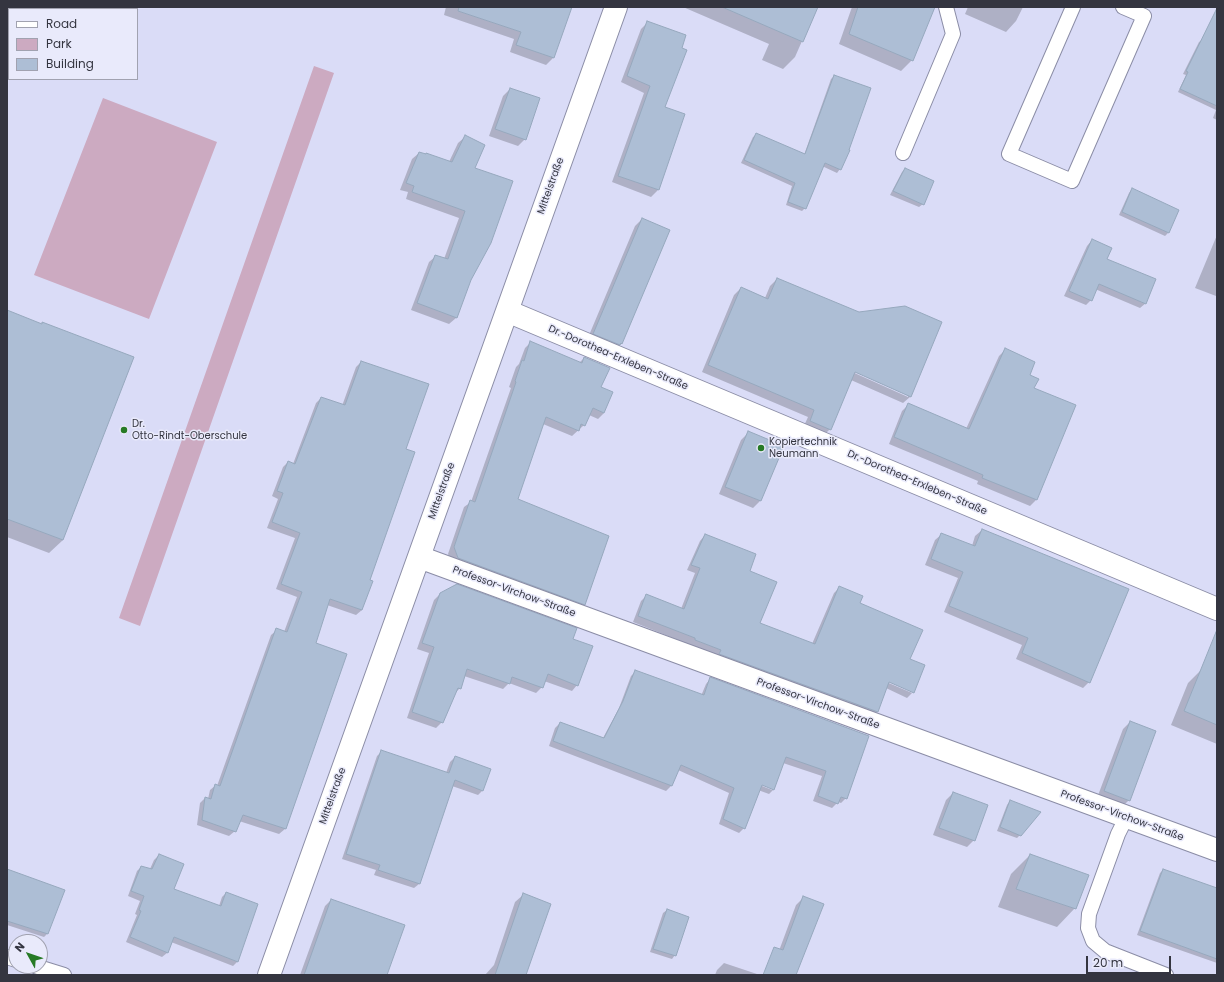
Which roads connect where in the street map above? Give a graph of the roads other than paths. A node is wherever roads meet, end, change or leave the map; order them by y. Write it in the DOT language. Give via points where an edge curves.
graph roads {
  1 [pos="616,7"];
  2 [pos="946,7"];
  3 [pos="1073,7"];
  4 [pos="1123,7"];
  5 [pos="903,153"];
  6 [pos="507,311"];
  7 [pos="419,557"];
  8 [pos="1217,609"];
  9 [pos="1126,818"];
  10 [pos="1217,850"];
  11 [pos="48,970"];
  12 [pos="64,975"];
  13 [pos="269,975"];
  14 [pos="1166,975"];
  1 -- 6 [label="street, Mittelstraße"];
  2 -- 5 [label="lane" via="953,34"];
  3 -- 4 [label="lane" via="1009,154 1072,181 1144,16"];
  6 -- 7 [label="street, Mittelstraße"];
  6 -- 8 [label="street, Dr.-Dorothea-Erxleben-Straße"];
  7 -- 9 [label="street, Professor-Virchow-Straße"];
  7 -- 13 [label="street, Mittelstraße"];
  9 -- 10 [label="street, Professor-Virchow-Straße"];
  9 -- 14 [label="lane" via="1089,914 1088,928 1093,941 1104,951"];
  11 -- 12 [label="lane"];
}
